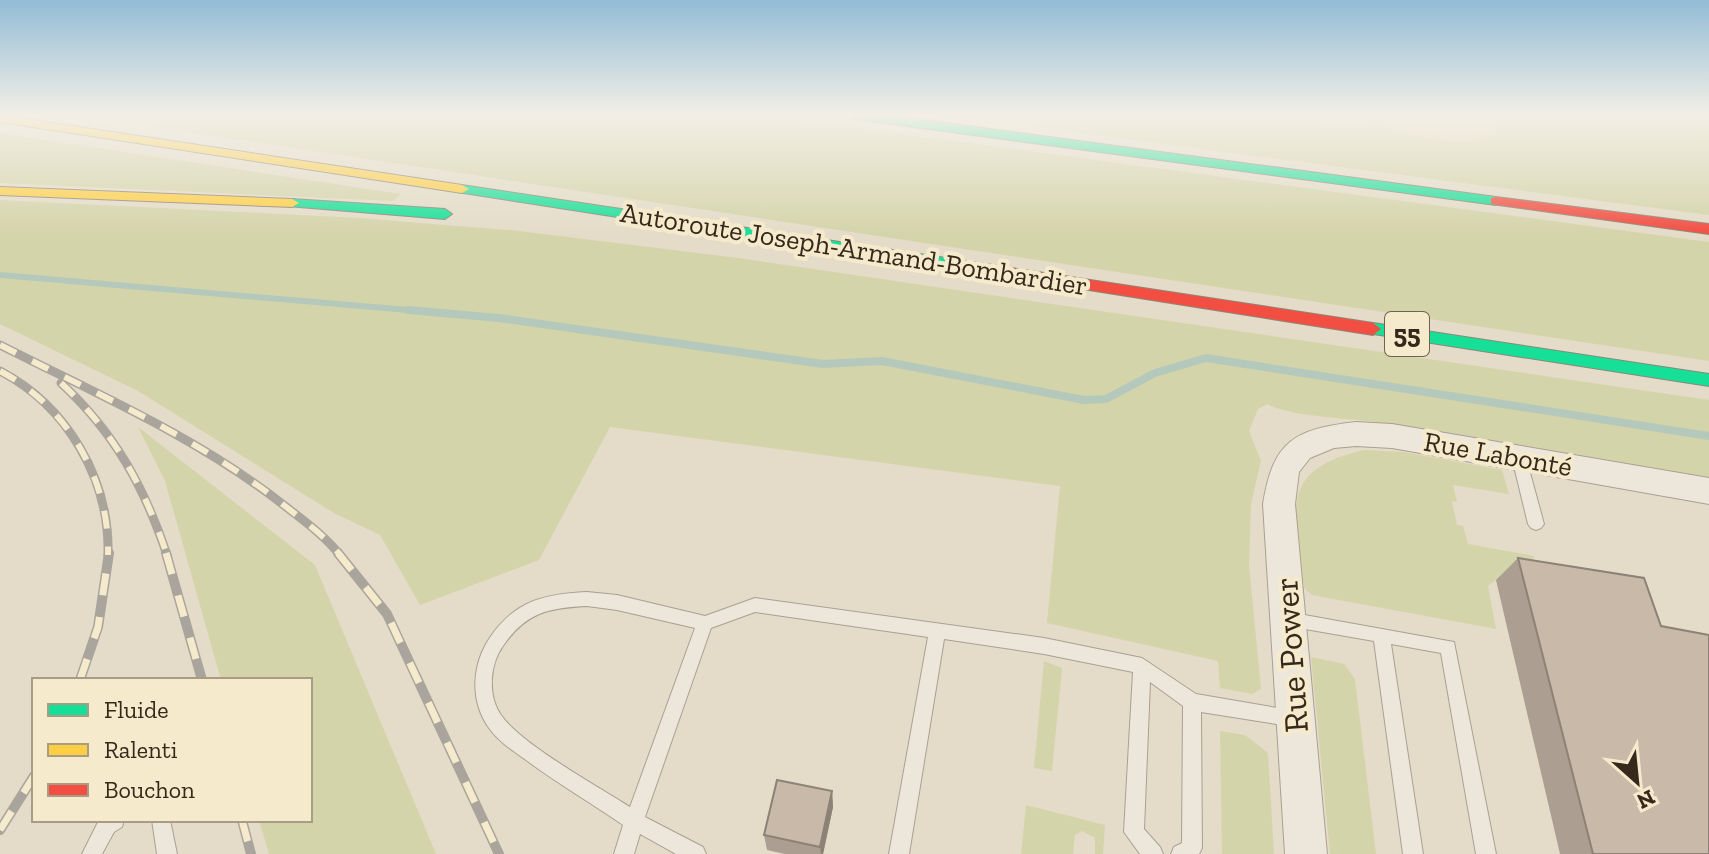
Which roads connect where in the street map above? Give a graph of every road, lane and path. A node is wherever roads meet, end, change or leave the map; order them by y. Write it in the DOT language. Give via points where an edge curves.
graph roads {
  1 [pos="240,155"];
  2 [pos="1153,155"];
  3 [pos="0,191"];
  4 [pos="465,215"];
  5 [pos="541,221"];
  6 [pos="1709,229"];
  7 [pos="742,232"];
  8 [pos="1709,380"];
  9 [pos="1291,458"];
  10 [pos="1519,458"];
  11 [pos="1709,491"];
  12 [pos="1536,524"];
  13 [pos="1288,619"];
  14 [pos="705,623"];
  15 [pos="937,630"];
  16 [pos="1381,635"];
  17 [pos="1142,666"];
  18 [pos="1192,702"];
  19 [pos="1295,719"];
  20 [pos="634,821"];
  21 [pos="112,822"];
  22 [pos="161,822"];
  23 [pos="92,854"];
  24 [pos="167,854"];
  25 [pos="624,854"];
  26 [pos="696,854"];
  27 [pos="899,854"];
  28 [pos="1153,854"];
  29 [pos="1181,854"];
  30 [pos="1306,854"];
  31 [pos="1413,854"];
  32 [pos="1486,854"];
  1 -- 7 [label="highway, Autoroute Joseph-Armand-Bombardier / 55"];
  2 -- 6 [label="highway"];
  3 -- 4 [label="highway"];
  5 -- 7 [label="highway"];
  7 -- 8 [label="highway, Autoroute Joseph-Armand-Bombardier / 55"];
  9 -- 10 [label="street, Rue Labonté" via="1307,444 1356,434"];
  9 -- 13 [label="street, Rue Power" via="1281,478 1279,504"];
  10 -- 11 [label="street, Rue Labonté"];
  10 -- 12 [label="lane"];
  13 -- 16 [label="lane"];
  13 -- 19 [label="street, Rue Power"];
  14 -- 15 [label="lane" via="755,605"];
  14 -- 20 [label="lane"];
  14 -- 20 [label="lane" via="601,599 553,600 513,621 498,635 487,658 483,683 495,724"];
  15 -- 17 [label="lane"];
  15 -- 27 [label="lane"];
  16 -- 31 [label="lane"];
  16 -- 32 [label="lane" via="1448,647"];
  17 -- 18 [label="lane"];
  17 -- 28 [label="lane" via="1134,832"];
  18 -- 19 [label="lane"];
  18 -- 29 [label="lane" via="1192,848"];
  19 -- 30 [label="street, Rue Power"];
  20 -- 25 [label="lane"];
  20 -- 26 [label="lane"];
  21 -- 23 [label="lane"];
  22 -- 24 [label="lane"];
}
